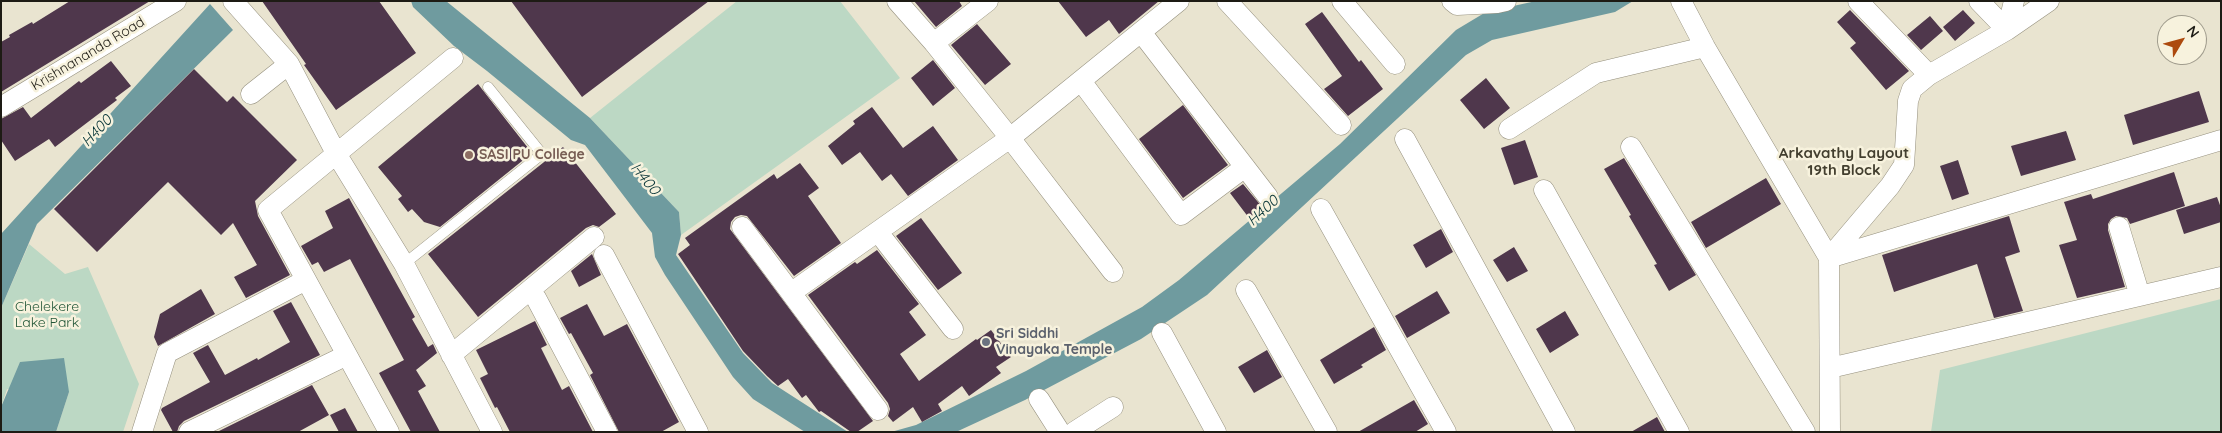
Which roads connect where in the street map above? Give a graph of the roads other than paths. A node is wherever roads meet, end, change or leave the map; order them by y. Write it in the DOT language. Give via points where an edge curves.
graph roads {
  1 [pos="176,1"];
  2 [pos="233,1"];
  3 [pos="898,1"];
  4 [pos="988,1"];
  5 [pos="1179,1"];
  6 [pos="1227,1"];
  7 [pos="1342,1"];
  8 [pos="1452,1"];
  9 [pos="1506,1"];
  10 [pos="1681,1"];
  11 [pos="1858,1"];
  12 [pos="1979,1"];
  13 [pos="2014,1"];
  14 [pos="2049,1"];
  15 [pos="2007,30"];
  16 [pos="1141,32"];
  17 [pos="934,43"];
  18 [pos="1705,47"];
  19 [pos="453,58"];
  20 [pos="289,64"];
  21 [pos="1395,64"];
  22 [pos="1929,75"];
  23 [pos="1081,81"];
  24 [pos="488,87"];
  25 [pos="251,94"];
  26 [pos="1,107"];
  27 [pos="1341,125"];
  28 [pos="1509,129"];
  29 [pos="1010,138"];
  30 [pos="1405,139"];
  31 [pos="2221,140"];
  32 [pos="1631,147"];
  33 [pos="337,155"];
  34 [pos="1245,167"];
  35 [pos="1544,190"];
  36 [pos="1268,197"];
  37 [pos="1321,210"];
  38 [pos="742,227"];
  39 [pos="2119,227"];
  40 [pos="878,232"];
  41 [pos="594,237"];
  42 [pos="604,255"];
  43 [pos="1829,258"];
  44 [pos="404,264"];
  45 [pos="1112,272"];
  46 [pos="2221,278"];
  47 [pos="306,280"];
  48 [pos="1246,290"];
  49 [pos="792,292"];
  50 [pos="2140,296"];
  51 [pos="536,298"];
  52 [pos="953,329"];
  53 [pos="1162,333"];
  54 [pos="347,355"];
  55 [pos="452,355"];
  56 [pos="1830,368"];
  57 [pos="1039,399"];
  58 [pos="1113,406"];
  59 [pos="878,410"];
  60 [pos="381,429"];
  61 [pos="142,432"];
  62 [pos="189,432"];
  63 [pos="492,432"];
  64 [pos="607,432"];
  65 [pos="698,432"];
  66 [pos="1060,432"];
  67 [pos="1074,432"];
  68 [pos="1216,432"];
  69 [pos="1327,432"];
  70 [pos="1446,432"];
  71 [pos="1565,432"];
  72 [pos="1680,432"];
  73 [pos="1805,432"];
  74 [pos="1830,432"];
  1 -- 26 [label="street, Krishnananda Road"];
  2 -- 20 [label="street"];
  3 -- 17 [label="street"];
  4 -- 17 [label="street"];
  5 -- 16 [label="street"];
  6 -- 27 [label="street"];
  7 -- 21 [label="street"];
  8 -- 9 [label="street" via="1457,5"];
  10 -- 18 [label="street"];
  11 -- 22 [label="street"];
  12 -- 15 [label="street"];
  13 -- 15 [label="street"];
  14 -- 15 [label="street"];
  15 -- 22 [label="street"];
  16 -- 23 [label="street"];
  16 -- 34 [label="street"];
  17 -- 29 [label="street"];
  18 -- 28 [label="street" via="1596,73"];
  18 -- 43 [label="street"];
  19 -- 33 [label="street"];
  20 -- 25 [label="street"];
  20 -- 33 [label="street"];
  22 -- 43 [label="street" via="1912,89 1908,101 1904,165"];
  23 -- 29 [label="street"];
  23 -- 34 [label="street" via="1181,215"];
  24 -- 44 [label="lane" via="542,154"];
  29 -- 40 [label="street"];
  29 -- 45 [label="street"];
  30 -- 71 [label="street"];
  31 -- 43 [label="street"];
  32 -- 73 [label="street"];
  33 -- 44 [label="street"];
  33 -- 47 [label="street" via="268,210"];
  34 -- 36 [label="street"];
  35 -- 72 [label="street"];
  37 -- 70 [label="street"];
  38 -- 49 [label="street"];
  39 -- 50 [label="street"];
  40 -- 49 [label="street"];
  40 -- 52 [label="street"];
  41 -- 55 [label="street"];
  42 -- 65 [label="street"];
  43 -- 56 [label="street"];
  44 -- 55 [label="street"];
  46 -- 50 [label="street"];
  47 -- 54 [label="street"];
  47 -- 61 [label="street" via="167,353"];
  48 -- 69 [label="street"];
  49 -- 59 [label="street"];
  50 -- 56 [label="street"];
  51 -- 64 [label="street"];
  53 -- 68 [label="street"];
  54 -- 60 [label="street"];
  54 -- 62 [label="street"];
  55 -- 63 [label="street"];
  56 -- 74 [label="street"];
  57 -- 66 [label="street"];
  58 -- 67 [label="street"];
}
